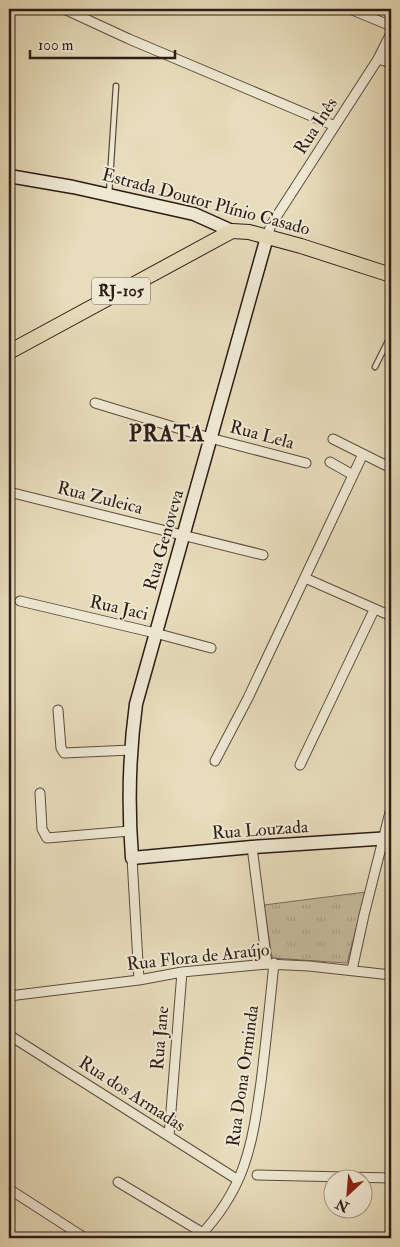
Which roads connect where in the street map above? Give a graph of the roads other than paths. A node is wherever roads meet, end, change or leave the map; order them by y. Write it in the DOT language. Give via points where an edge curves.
graph roads {
  1 [pos="64,9"];
  2 [pos="350,9"];
  3 [pos="391,26"];
  4 [pos="391,32"];
  5 [pos="378,58"];
  6 [pos="391,63"];
  7 [pos="116,86"];
  8 [pos="335,126"];
  9 [pos="9,176"];
  10 [pos="109,195"];
  11 [pos="232,231"];
  12 [pos="267,237"];
  13 [pos="391,275"];
  14 [pos="391,335"];
  15 [pos="9,352"];
  16 [pos="375,367"];
  17 [pos="95,403"];
  18 [pos="210,438"];
  19 [pos="334,439"];
  20 [pos="363,454"];
  21 [pos="330,462"];
  22 [pos="306,463"];
  23 [pos="391,468"];
  24 [pos="352,475"];
  25 [pos="9,492"];
  26 [pos="184,535"];
  27 [pos="263,555"];
  28 [pos="305,578"];
  29 [pos="20,601"];
  30 [pos="374,610"];
  31 [pos="391,616"];
  32 [pos="155,633"];
  33 [pos="211,648"];
  34 [pos="58,710"];
  35 [pos="131,750"];
  36 [pos="216,762"];
  37 [pos="300,765"];
  38 [pos="40,793"];
  39 [pos="391,808"];
  40 [pos="130,831"];
  41 [pos="387,838"];
  42 [pos="252,847"];
  43 [pos="132,858"];
  44 [pos="271,964"];
  45 [pos="352,970"];
  46 [pos="182,972"];
  47 [pos="391,975"];
  48 [pos="139,980"];
  49 [pos="9,996"];
  50 [pos="9,1035"];
  51 [pos="169,1136"];
  52 [pos="257,1176"];
  53 [pos="391,1178"];
  54 [pos="238,1180"];
  55 [pos="118,1182"];
  56 [pos="9,1189"];
  57 [pos="200,1235"];
  58 [pos="85,1238"];
  1 -- 8 [label="street"];
  2 -- 3 [label="street"];
  4 -- 5 [label="street, Rua Inês"];
  5 -- 6 [label="street"];
  5 -- 8 [label="street, Rua Inês"];
  7 -- 10 [label="lane"];
  8 -- 12 [label="street, Rua Inês"];
  9 -- 10 [label="street, Estrada Doutor Plínio Casado"];
  10 -- 11 [label="street, Estrada Doutor Plínio Casado" via="194,214"];
  11 -- 12 [label="main road, Estrada Doutor Plínio Casado"];
  11 -- 15 [label="main road, RJ-105"];
  12 -- 13 [label="main road, Estrada Doutor Plínio Casado"];
  12 -- 18 [label="street, Rua Genoveva"];
  14 -- 16 [label="lane"];
  17 -- 18 [label="street, Rua Lela"];
  18 -- 22 [label="street, Rua Lela"];
  18 -- 26 [label="street, Rua Genoveva"];
  19 -- 20 [label="street"];
  20 -- 23 [label="street"];
  20 -- 24 [label="street"];
  21 -- 24 [label="street"];
  24 -- 28 [label="street"];
  25 -- 26 [label="street, Rua Zuleica"];
  26 -- 27 [label="street, Rua Zuleica"];
  26 -- 32 [label="street, Rua Genoveva"];
  28 -- 30 [label="street"];
  28 -- 36 [label="street"];
  29 -- 32 [label="street, Rua Jaci"];
  30 -- 31 [label="street"];
  30 -- 37 [label="street"];
  32 -- 33 [label="street, Rua Jaci"];
  32 -- 35 [label="street, Rua Genoveva" via="136,704"];
  34 -- 35 [label="street" via="64,753"];
  35 -- 40 [label="street, Rua Genoveva"];
  38 -- 40 [label="street" via="41,823 47,838"];
  39 -- 41 [label="street"];
  40 -- 43 [label="street, Rua Genoveva"];
  41 -- 42 [label="street, Rua Louzada"];
  41 -- 45 [label="street"];
  42 -- 43 [label="street, Rua Louzada"];
  42 -- 44 [label="street, Rua Dona Orminda"];
  43 -- 48 [label="street"];
  44 -- 45 [label="street, Rua Flora de Araújo"];
  44 -- 46 [label="street, Rua Flora de Araújo"];
  44 -- 54 [label="street, Rua Dona Orminda" via="266,1046 257,1114 251,1147"];
  45 -- 47 [label="street, Rua Flora de Araújo"];
  46 -- 48 [label="street, Rua Flora de Araújo"];
  46 -- 51 [label="street, Rua Jane"];
  48 -- 49 [label="street, Rua Flora de Araújo"];
  50 -- 51 [label="street, Rua dos Armadas"];
  51 -- 54 [label="street, Rua dos Armadas"];
  52 -- 53 [label="street"];
  54 -- 57 [label="street, Rua Dona Orminda" via="221,1210"];
  55 -- 57 [label="street"];
  56 -- 58 [label="street"];
}
